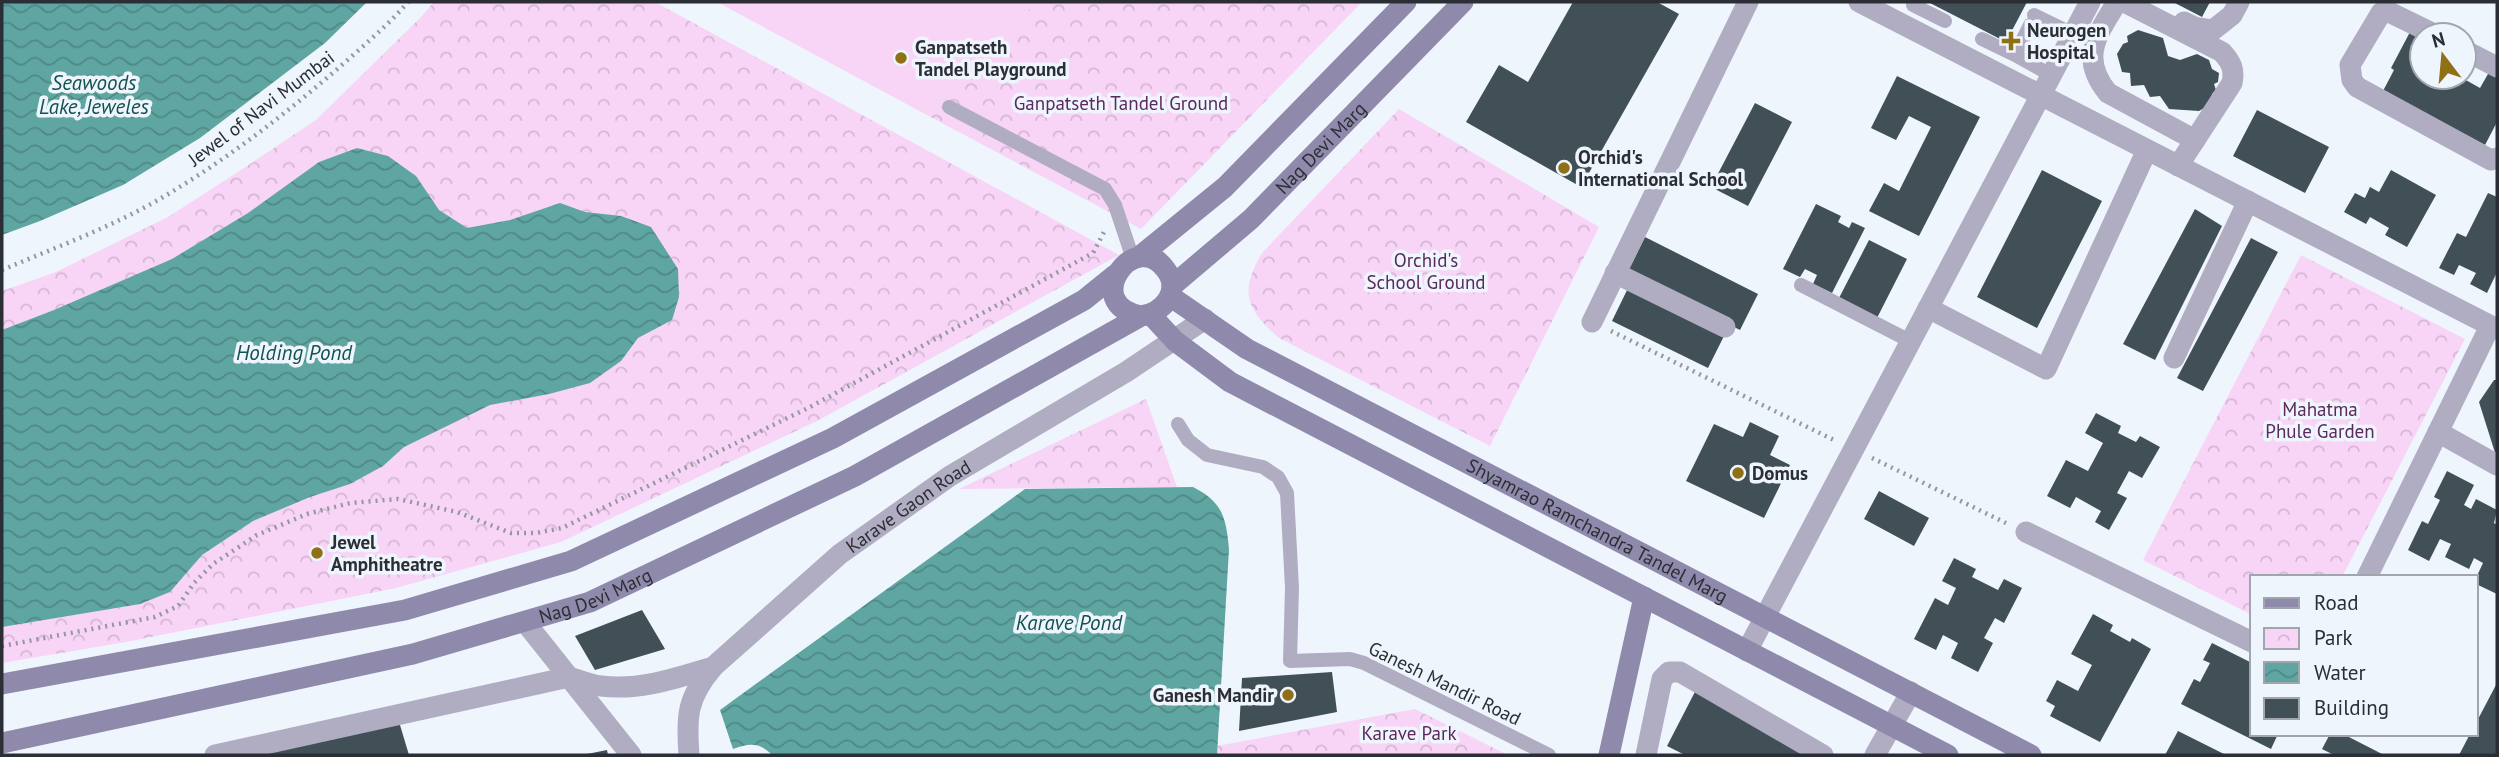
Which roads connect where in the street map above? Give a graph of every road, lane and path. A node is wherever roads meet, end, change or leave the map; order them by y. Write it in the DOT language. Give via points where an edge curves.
graph roads {
  1 [pos="408,2"];
  2 [pos="1406,2"];
  3 [pos="1462,2"];
  4 [pos="1748,2"];
  5 [pos="1859,2"];
  6 [pos="2090,2"];
  7 [pos="2117,2"];
  8 [pos="2124,2"];
  9 [pos="2153,2"];
  10 [pos="2239,2"];
  11 [pos="1914,3"];
  12 [pos="1945,21"];
  13 [pos="2408,21"];
  14 [pos="1903,24"];
  15 [pos="2073,34"];
  16 [pos="1982,39"];
  17 [pos="2015,55"];
  18 [pos="2478,57"];
  19 [pos="2497,66"];
  20 [pos="2051,75"];
  21 [pos="2041,95"];
  22 [pos="949,107"];
  23 [pos="2195,140"];
  24 [pos="2147,150"];
  25 [pos="2497,158"];
  26 [pos="2178,166"];
  27 [pos="2248,201"];
  28 [pos="1106,229"];
  29 [pos="1136,258"];
  30 [pos="2,270"];
  31 [pos="1615,273"];
  32 [pos="1115,275"];
  33 [pos="1801,285"];
  34 [pos="1171,291"];
  35 [pos="1928,308"];
  36 [pos="1146,315"];
  37 [pos="1205,319"];
  38 [pos="1592,322"];
  39 [pos="1725,327"];
  40 [pos="2494,328"];
  41 [pos="1175,341"];
  42 [pos="1910,341"];
  43 [pos="2174,358"];
  44 [pos="1178,424"];
  45 [pos="2438,432"];
  46 [pos="1853,449"];
  47 [pos="2497,465"];
  48 [pos="2026,532"];
  49 [pos="2368,575"];
  50 [pos="1644,597"];
  51 [pos="1765,617"];
  52 [pos="525,622"];
  53 [pos="2250,641"];
  54 [pos="2,646"];
  55 [pos="1747,651"];
  56 [pos="713,667"];
  57 [pos="569,677"];
  58 [pos="2,684"];
  59 [pos="1912,692"];
  60 [pos="1893,726"];
  61 [pos="9,747"];
  62 [pos="215,755"];
  63 [pos="631,755"];
  64 [pos="689,755"];
  65 [pos="1549,755"];
  66 [pos="1609,755"];
  67 [pos="1646,755"];
  68 [pos="1823,755"];
  69 [pos="1875,755"];
  70 [pos="1948,755"];
  71 [pos="2031,755"];
  1 -- 30 [label="path, Jewel of Navi Mumbai" via="313,91 226,158 156,201"];
  2 -- 29 [label="main road, Nag Devi Marg" via="1225,187"];
  3 -- 34 [label="main road, Nag Devi Marg" via="1251,219"];
  4 -- 31 [label="street"];
  5 -- 14 [label="street"];
  6 -- 15 [label="street"];
  7 -- 23 [label="street" via="2096,36 2091,57 2094,73 2108,93"];
  8 -- 23 [label="street" via="2222,52 2231,62 2232,83"];
  9 -- 10 [label="street" via="2194,27 2213,30 2232,15"];
  11 -- 12 [label="lane"];
  11 -- 14 [label="lane"];
  13 -- 25 [label="street" via="2381,13 2350,65 2352,80 2357,87 2491,160"];
  14 -- 21 [label="street"];
  15 -- 17 [label="lane" via="2032,20"];
  15 -- 20 [label="street"];
  16 -- 17 [label="lane"];
  17 -- 20 [label="lane"];
  18 -- 19 [label="street"];
  20 -- 21 [label="street"];
  21 -- 24 [label="street"];
  21 -- 35 [label="street"];
  22 -- 29 [label="lane" via="1105,189"];
  23 -- 26 [label="street"];
  24 -- 26 [label="street"];
  24 -- 35 [label="street" via="2046,369"];
  26 -- 27 [label="street"];
  27 -- 40 [label="street"];
  27 -- 43 [label="street"];
  28 -- 54 [label="path" via="1093,253 810,407 562,527 511,533 457,512 398,499 349,503 257,535 213,564 178,606 155,617"];
  29 -- 32 [label="main road"];
  29 -- 34 [label="main road" via="1158,262 1170,277"];
  31 -- 38 [label="street"];
  31 -- 39 [label="street"];
  32 -- 36 [label="main road" via="1117,303 1124,310"];
  32 -- 58 [label="main road" via="1084,300 833,438 571,561 404,610"];
  33 -- 42 [label="lane"];
  34 -- 36 [label="main road" via="1159,311"];
  34 -- 37 [label="main road, Shyamrao Ramchandra Tandel Marg"];
  35 -- 42 [label="street"];
  36 -- 41 [label="main road, Shyamrao Ramchandra Tandel Marg"];
  36 -- 52 [label="main road, Nag Devi Marg" via="855,476 590,602"];
  37 -- 41 [label="street, Karave Gaon Road"];
  37 -- 51 [label="main road, Shyamrao Ramchandra Tandel Marg" via="1247,349"];
  38 -- 46 [label="path"];
  40 -- 45 [label="street"];
  41 -- 50 [label="main road, Shyamrao Ramchandra Tandel Marg" via="1230,382"];
  41 -- 56 [label="street, Karave Gaon Road" via="950,476 840,554"];
  42 -- 46 [label="street"];
  44 -- 65 [label="lane, Ganesh Mandir Road" via="1188,440 1208,455 1263,467 1279,477 1287,493 1290,662 1350,659 1364,663"];
  45 -- 47 [label="street"];
  45 -- 49 [label="street"];
  46 -- 48 [label="path"];
  46 -- 51 [label="street"];
  48 -- 53 [label="street"];
  50 -- 55 [label="main road, Shyamrao Ramchandra Tandel Marg"];
  50 -- 66 [label="main road"];
  51 -- 55 [label="street"];
  51 -- 59 [label="main road, Shyamrao Ramchandra Tandel Marg"];
  52 -- 57 [label="street"];
  52 -- 61 [label="main road, Nag Devi Marg" via="414,654"];
  55 -- 60 [label="main road, Shyamrao Ramchandra Tandel Marg"];
  56 -- 57 [label="street" via="634,686 600,686"];
  56 -- 64 [label="street, Karave Gaon Road" via="690,702"];
  57 -- 62 [label="street"];
  57 -- 63 [label="street"];
  59 -- 60 [label="street"];
  59 -- 71 [label="main road, Shyamrao Ramchandra Tandel Marg"];
  60 -- 69 [label="street"];
  60 -- 70 [label="main road, Shyamrao Ramchandra Tandel Marg"];
  67 -- 68 [label="street" via="1662,678 1680,671"];
}
